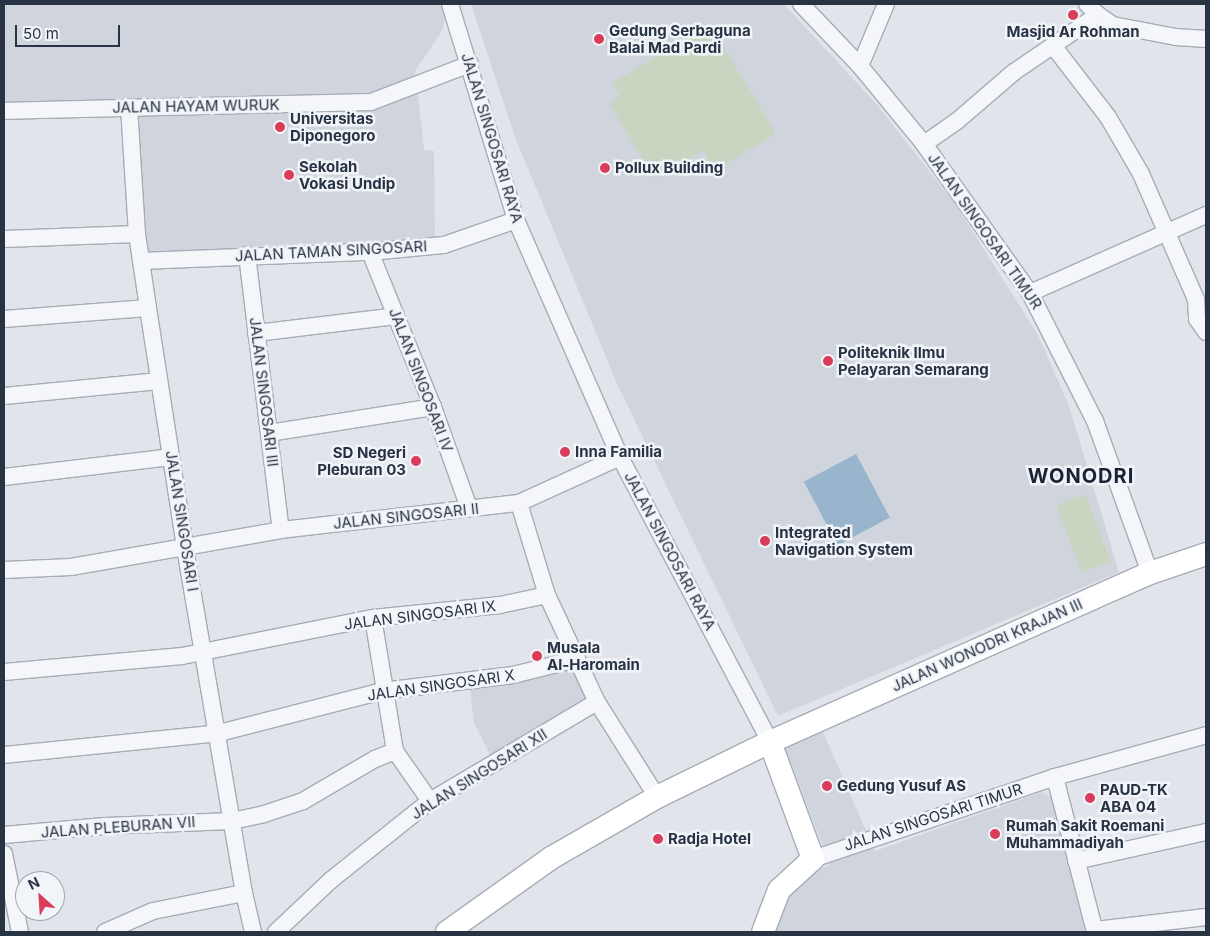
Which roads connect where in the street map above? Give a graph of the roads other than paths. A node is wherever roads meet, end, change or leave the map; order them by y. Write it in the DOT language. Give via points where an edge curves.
graph roads {
  1 [pos="450,4"];
  2 [pos="801,4"];
  3 [pos="886,4"];
  4 [pos="1096,9"];
  5 [pos="1206,39"];
  6 [pos="1054,47"];
  7 [pos="470,64"];
  8 [pos="860,66"];
  9 [pos="129,108"];
  10 [pos="4,111"];
  11 [pos="924,144"];
  12 [pos="1206,215"];
  13 [pos="516,220"];
  14 [pos="1169,232"];
  15 [pos="137,234"];
  16 [pos="4,239"];
  17 [pos="370,252"];
  18 [pos="247,255"];
  19 [pos="141,261"];
  20 [pos="1030,293"];
  21 [pos="148,308"];
  22 [pos="396,316"];
  23 [pos="4,319"];
  24 [pos="1206,332"];
  25 [pos="256,333"];
  26 [pos="159,381"];
  27 [pos="4,396"];
  28 [pos="433,407"];
  29 [pos="269,433"];
  30 [pos="171,456"];
  31 [pos="620,457"];
  32 [pos="4,477"];
  33 [pos="519,503"];
  34 [pos="469,508"];
  35 [pos="281,530"];
  36 [pos="185,548"];
  37 [pos="1206,554"];
  38 [pos="4,570"];
  39 [pos="1150,573"];
  40 [pos="547,595"];
  41 [pos="373,618"];
  42 [pos="204,652"];
  43 [pos="577,659"];
  44 [pos="4,672"];
  45 [pos="383,691"];
  46 [pos="597,702"];
  47 [pos="218,733"];
  48 [pos="1206,736"];
  49 [pos="770,742"];
  50 [pos="395,751"];
  51 [pos="4,755"];
  52 [pos="1054,777"];
  53 [pos="657,797"];
  54 [pos="430,801"];
  55 [pos="232,821"];
  56 [pos="1206,832"];
  57 [pos="4,835"];
  58 [pos="4,854"];
  59 [pos="813,859"];
  60 [pos="1076,860"];
  61 [pos="244,893"];
  62 [pos="10,913"];
  63 [pos="1206,917"];
  64 [pos="1095,931"];
  65 [pos="20,932"];
  66 [pos="106,932"];
  67 [pos="253,932"];
  68 [pos="276,932"];
  69 [pos="447,932"];
  70 [pos="763,932"];
  1 -- 7 [label="street, JALAN SINGOSARI RAYA"];
  2 -- 8 [label="street, JALAN SINGOSARI TIMUR"];
  3 -- 8 [label="street"];
  4 -- 5 [label="street" via="1113,25"];
  4 -- 6 [label="street"];
  6 -- 11 [label="street" via="1014,72 957,121"];
  6 -- 14 [label="street" via="1108,117 1150,190"];
  7 -- 9 [label="street, JALAN HAYAM WURUK" via="372,102"];
  7 -- 13 [label="street, JALAN SINGOSARI RAYA"];
  8 -- 11 [label="street, JALAN SINGOSARI TIMUR"];
  9 -- 10 [label="street, JALAN HAYAM WURUK"];
  9 -- 15 [label="street, JALAN SINGOSARI I"];
  11 -- 20 [label="street, JALAN SINGOSARI TIMUR"];
  12 -- 14 [label="street"];
  13 -- 17 [label="street, JALAN TAMAN SINGOSARI" via="444,245"];
  13 -- 31 [label="street, JALAN SINGOSARI RAYA"];
  14 -- 20 [label="street"];
  14 -- 24 [label="street" via="1199,306 1197,319"];
  15 -- 16 [label="street"];
  15 -- 19 [label="street, JALAN SINGOSARI I"];
  17 -- 18 [label="street, JALAN TAMAN SINGOSARI"];
  17 -- 22 [label="street, JALAN SINGOSARI IV"];
  18 -- 19 [label="street, JALAN TAMAN SINGOSARI"];
  18 -- 25 [label="street, JALAN SINGOSARI III"];
  19 -- 21 [label="street, JALAN SINGOSARI I"];
  20 -- 39 [label="street, JALAN SINGOSARI TIMUR" via="1094,421"];
  21 -- 23 [label="street"];
  21 -- 26 [label="street, JALAN SINGOSARI I"];
  22 -- 25 [label="street"];
  22 -- 28 [label="street, JALAN SINGOSARI IV"];
  25 -- 29 [label="street, JALAN SINGOSARI III"];
  26 -- 27 [label="street"];
  26 -- 30 [label="street, JALAN SINGOSARI I"];
  28 -- 29 [label="street"];
  28 -- 34 [label="street, JALAN SINGOSARI IV"];
  29 -- 35 [label="street, JALAN SINGOSARI III"];
  30 -- 32 [label="street"];
  30 -- 36 [label="street, JALAN SINGOSARI I"];
  31 -- 33 [label="street, JALAN SINGOSARI II"];
  31 -- 49 [label="street, JALAN SINGOSARI RAYA"];
  33 -- 34 [label="street, JALAN SINGOSARI II"];
  33 -- 40 [label="street"];
  34 -- 35 [label="street, JALAN SINGOSARI II"];
  35 -- 36 [label="street, JALAN SINGOSARI II"];
  36 -- 38 [label="street, JALAN SINGOSARI II" via="71,566"];
  36 -- 42 [label="street, JALAN SINGOSARI I"];
  37 -- 39 [label="main road, JALAN WONODRI KRAJAN III"];
  39 -- 49 [label="main road, JALAN WONODRI KRAJAN III"];
  40 -- 41 [label="street, JALAN SINGOSARI IX" via="500,605"];
  40 -- 43 [label="street"];
  41 -- 42 [label="street, JALAN SINGOSARI IX"];
  41 -- 45 [label="street"];
  42 -- 44 [label="street, JALAN SINGOSARI IX"];
  42 -- 47 [label="street, JALAN SINGOSARI I"];
  43 -- 45 [label="street, JALAN SINGOSARI X" via="513,675"];
  43 -- 46 [label="street"];
  45 -- 47 [label="street, JALAN SINGOSARI X"];
  45 -- 50 [label="street"];
  46 -- 53 [label="street"];
  46 -- 54 [label="street, JALAN SINGOSARI XII"];
  47 -- 51 [label="street, JALAN SINGOSARI X"];
  47 -- 55 [label="street, JALAN SINGOSARI I"];
  48 -- 52 [label="street, JALAN SINGOSARI TIMUR"];
  49 -- 53 [label="main road"];
  49 -- 59 [label="main road"];
  50 -- 54 [label="street"];
  50 -- 55 [label="street, JALAN PLEBURAN VII" via="375,759 304,801 283,810"];
  52 -- 59 [label="street, JALAN SINGOSARI TIMUR" via="825,852"];
  52 -- 60 [label="street"];
  53 -- 69 [label="main road" via="552,858"];
  54 -- 68 [label="street, JALAN SINGOSARI XII" via="331,880"];
  55 -- 57 [label="street, JALAN PLEBURAN VII" via="105,826"];
  55 -- 61 [label="street, JALAN SINGOSARI I"];
  56 -- 60 [label="street"];
  58 -- 62 [label="street"];
  59 -- 70 [label="main road" via="778,890"];
  60 -- 64 [label="street"];
  61 -- 66 [label="street" via="153,911"];
  61 -- 67 [label="street, JALAN SINGOSARI I"];
  62 -- 65 [label="street"];
  63 -- 64 [label="street"];
}
